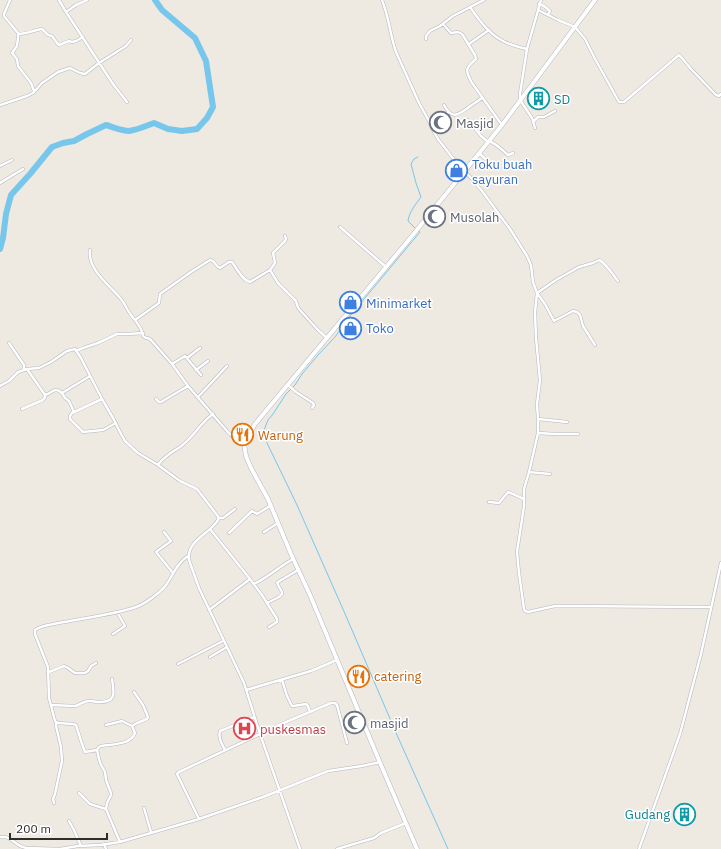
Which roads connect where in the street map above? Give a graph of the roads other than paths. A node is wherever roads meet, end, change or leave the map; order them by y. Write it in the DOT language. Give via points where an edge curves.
graph roads {
  1 [pos="10,0"];
  2 [pos="59,0"];
  3 [pos="86,0"];
  4 [pos="382,0"];
  5 [pos="484,0"];
  6 [pos="541,0"];
  7 [pos="594,0"];
  8 [pos="539,4"];
  9 [pos="470,7"];
  10 [pos="538,10"];
  11 [pos="66,12"];
  12 [pos="548,16"];
  13 [pos="443,24"];
  14 [pos="575,26"];
  15 [pos="488,30"];
  16 [pos="18,36"];
  17 [pos="83,37"];
  18 [pos="426,39"];
  19 [pos="131,40"];
  20 [pos="468,44"];
  21 [pos="527,49"];
  22 [pos="99,63"];
  23 [pos="34,92"];
  24 [pos="721,94"];
  25 [pos="482,98"];
  26 [pos="520,100"];
  27 [pos="127,102"];
  28 [pos="444,105"];
  29 [pos="0,106"];
  30 [pos="555,111"];
  31 [pos="448,112"];
  32 [pos="441,117"];
  33 [pos="468,120"];
  34 [pos="534,121"];
  35 [pos="502,125"];
  36 [pos="535,128"];
  37 [pos="489,141"];
  38 [pos="480,153"];
  39 [pos="513,153"];
  40 [pos="12,160"];
  41 [pos="0,166"];
  42 [pos="493,166"];
  43 [pos="23,169"];
  44 [pos="465,171"];
  45 [pos="0,183"];
  46 [pos="340,227"];
  47 [pos="284,236"];
  48 [pos="90,250"];
  49 [pos="386,267"];
  50 [pos="270,270"];
  51 [pos="618,282"];
  52 [pos="537,293"];
  53 [pos="135,320"];
  54 [pos="143,333"];
  55 [pos="328,338"];
  56 [pos="9,343"];
  57 [pos="595,345"];
  58 [pos="200,348"];
  59 [pos="76,351"];
  60 [pos="187,358"];
  61 [pos="208,361"];
  62 [pos="172,364"];
  63 [pos="227,366"];
  64 [pos="26,370"];
  65 [pos="196,370"];
  66 [pos="200,375"];
  67 [pos="90,376"];
  68 [pos="0,386"];
  69 [pos="188,386"];
  70 [pos="289,387"];
  71 [pos="62,393"];
  72 [pos="45,395"];
  73 [pos="198,397"];
  74 [pos="102,399"];
  75 [pos="156,399"];
  76 [pos="312,408"];
  77 [pos="22,409"];
  78 [pos="74,412"];
  79 [pos="213,414"];
  80 [pos="538,419"];
  81 [pos="567,422"];
  82 [pos="116,423"];
  83 [pos="538,433"];
  84 [pos="578,434"];
  85 [pos="244,444"];
  86 [pos="158,465"];
  87 [pos="529,472"];
  88 [pos="550,474"];
  89 [pos="524,499"];
  90 [pos="489,502"];
  91 [pos="270,506"];
  92 [pos="234,508"];
  93 [pos="219,518"];
  94 [pos="278,523"];
  95 [pos="210,528"];
  96 [pos="164,532"];
  97 [pos="264,532"];
  98 [pos="229,533"];
  99 [pos="188,556"];
  100 [pos="294,559"];
  101 [pos="721,563"];
  102 [pos="299,570"];
  103 [pos="173,573"];
  104 [pos="250,579"];
  105 [pos="254,584"];
  106 [pos="267,603"];
  107 [pos="711,607"];
  108 [pos="208,610"];
  109 [pos="117,612"];
  110 [pos="269,627"];
  111 [pos="113,634"];
  112 [pos="223,641"];
  113 [pos="227,647"];
  114 [pos="210,657"];
  115 [pos="337,660"];
  116 [pos="96,663"];
  117 [pos="178,664"];
  118 [pos="49,672"];
  119 [pos="112,679"];
  120 [pos="282,680"];
  121 [pos="246,690"];
  122 [pos="134,692"];
  123 [pos="51,705"];
  124 [pos="310,712"];
  125 [pos="254,717"];
  126 [pos="56,723"];
  127 [pos="106,725"];
  128 [pos="132,726"];
  129 [pos="260,734"];
  130 [pos="347,743"];
  131 [pos="97,750"];
  132 [pos="225,750"];
  133 [pos="380,762"];
  134 [pos="280,790"];
  135 [pos="78,793"];
  136 [pos="54,803"];
  137 [pos="144,808"];
  138 [pos="106,809"];
  139 [pos="199,819"];
  140 [pos="69,821"];
  141 [pos="406,823"];
  142 [pos="151,832"];
  143 [pos="0,837"];
  144 [pos="120,842"];
  145 [pos="104,844"];
  146 [pos="81,846"];
  147 [pos="60,849"];
  148 [pos="106,849"];
  149 [pos="300,849"];
  150 [pos="336,849"];
  151 [pos="417,849"];
  152 [pos="639,849"];
  1 -- 16 [label="street" via="4,14"];
  2 -- 11 [label="street"];
  3 -- 11 [label="street"];
  4 -- 44 [label="street" via="393,45 416,97 438,139"];
  5 -- 9 [label="street"];
  6 -- 8 [label="street"];
  7 -- 14 [label="street"];
  8 -- 10 [label="street"];
  8 -- 12 [label="street" via="550,11"];
  9 -- 13 [label="street"];
  9 -- 15 [label="street"];
  10 -- 12 [label="street"];
  10 -- 21 [label="street"];
  11 -- 17 [label="street"];
  12 -- 14 [label="street"];
  13 -- 18 [label="street" via="428,33"];
  13 -- 20 [label="street" via="452,34 460,33"];
  14 -- 24 [label="street" via="586,39 619,102 624,102 679,55 716,95"];
  14 -- 26 [label="street"];
  15 -- 20 [label="street"];
  15 -- 21 [label="street" via="504,42"];
  16 -- 17 [label="street" via="42,29 59,45"];
  16 -- 23 [label="street" via="17,46 12,53"];
  17 -- 22 [label="street"];
  19 -- 22 [label="street"];
  20 -- 25 [label="street" via="476,57 468,67 469,78"];
  21 -- 26 [label="street"];
  22 -- 23 [label="street" via="85,74 70,68 58,72"];
  22 -- 27 [label="street"];
  23 -- 29 [label="street"];
  25 -- 31 [label="street" via="461,113 453,115"];
  25 -- 35 [label="street"];
  26 -- 34 [label="street"];
  26 -- 35 [label="street"];
  28 -- 31 [label="street"];
  30 -- 34 [label="street"];
  31 -- 32 [label="street"];
  33 -- 37 [label="street" via="481,136"];
  34 -- 36 [label="street"];
  35 -- 37 [label="street"];
  37 -- 38 [label="street"];
  37 -- 39 [label="street" via="508,155"];
  38 -- 42 [label="street"];
  38 -- 44 [label="street"];
  40 -- 41 [label="street"];
  43 -- 45 [label="street"];
  44 -- 49 [label="street"];
  44 -- 52 [label="street" via="510,229 527,256"];
  46 -- 49 [label="street"];
  47 -- 50 [label="street" via="285,241 273,253 276,261"];
  48 -- 53 [label="street" via="90,257 97,272"];
  49 -- 55 [label="street"];
  50 -- 53 [label="street" via="248,282 232,262 218,268 210,260 160,294 159,303"];
  50 -- 55 [label="street" via="278,283 296,301 299,309"];
  51 -- 52 [label="street" via="599,260 578,267"];
  52 -- 57 [label="street" via="554,321 577,312"];
  52 -- 80 [label="street" via="535,312 540,372"];
  53 -- 54 [label="street"];
  54 -- 59 [label="street" via="117,334"];
  54 -- 62 [label="street" via="143,336 151,340"];
  55 -- 70 [label="street"];
  56 -- 64 [label="street"];
  58 -- 60 [label="street"];
  59 -- 64 [label="street" via="69,350 43,366"];
  59 -- 67 [label="street"];
  60 -- 62 [label="street" via="185,356"];
  60 -- 65 [label="street"];
  61 -- 65 [label="street"];
  62 -- 69 [label="street"];
  63 -- 73 [label="street"];
  64 -- 68 [label="street" via="18,372"];
  64 -- 72 [label="street"];
  65 -- 66 [label="street"];
  67 -- 71 [label="street"];
  67 -- 74 [label="street"];
  69 -- 73 [label="street"];
  69 -- 75 [label="street" via="161,402"];
  70 -- 76 [label="street" via="313,403"];
  70 -- 85 [label="street" via="255,424"];
  71 -- 72 [label="street" via="55,389"];
  71 -- 78 [label="street"];
  72 -- 77 [label="street" via="43,400"];
  73 -- 79 [label="street"];
  74 -- 78 [label="street"];
  74 -- 82 [label="street"];
  78 -- 82 [label="street" via="70,419 83,432 103,430"];
  79 -- 85 [label="street" via="237,441"];
  79 -- 86 [label="street" via="202,422 188,440"];
  80 -- 81 [label="street"];
  80 -- 83 [label="street"];
  82 -- 86 [label="street" via="129,445"];
  83 -- 84 [label="street"];
  83 -- 87 [label="street"];
  85 -- 91 [label="street" via="251,468"];
  86 -- 93 [label="street" via="197,489"];
  87 -- 88 [label="street"];
  87 -- 89 [label="street"];
  89 -- 90 [label="street" via="508,492 499,503"];
  89 -- 107 [label="street" via="517,552 525,611 533,612 555,606"];
  91 -- 94 [label="street"];
  91 -- 98 [label="street" via="256,514 252,511"];
  92 -- 93 [label="street" via="223,518"];
  93 -- 95 [label="street"];
  94 -- 97 [label="street"];
  94 -- 100 [label="street"];
  95 -- 99 [label="street" via="195,542"];
  95 -- 104 [label="street"];
  96 -- 103 [label="street" via="171,542 156,552"];
  99 -- 103 [label="street"];
  99 -- 108 [label="street"];
  100 -- 102 [label="street"];
  100 -- 105 [label="street"];
  101 -- 107 [label="street"];
  102 -- 106 [label="street" via="277,583 282,594"];
  102 -- 115 [label="street"];
  103 -- 109 [label="street" via="164,587 144,603"];
  104 -- 105 [label="street"];
  104 -- 108 [label="street"];
  105 -- 106 [label="street"];
  106 -- 110 [label="street" via="278,620"];
  107 -- 152 [label="street" via="680,734"];
  108 -- 112 [label="street"];
  109 -- 111 [label="street" via="125,626"];
  109 -- 118 [label="street" via="35,629"];
  112 -- 113 [label="street"];
  112 -- 117 [label="street"];
  113 -- 114 [label="street"];
  113 -- 121 [label="street"];
  115 -- 120 [label="street"];
  115 -- 133 [label="street"];
  116 -- 118 [label="street" via="85,673 75,673 64,666"];
  118 -- 123 [label="street"];
  119 -- 123 [label="street" via="114,691 108,702 88,700 75,706"];
  120 -- 121 [label="street"];
  120 -- 124 [label="street" via="290,704 306,704"];
  121 -- 125 [label="street"];
  122 -- 128 [label="street" via="148,717"];
  123 -- 126 [label="street"];
  124 -- 129 [label="street"];
  124 -- 130 [label="street" via="336,703"];
  125 -- 129 [label="street"];
  125 -- 132 [label="street" via="219,732"];
  126 -- 131 [label="street" via="75,724 85,752"];
  126 -- 136 [label="street" via="62,761 53,797"];
  127 -- 128 [label="street" via="122,720"];
  128 -- 131 [label="street" via="135,733 131,739 101,746"];
  129 -- 132 [label="street"];
  129 -- 134 [label="street"];
  131 -- 138 [label="street" via="111,793"];
  132 -- 139 [label="street" via="178,774"];
  133 -- 134 [label="street" via="328,771"];
  133 -- 141 [label="street"];
  134 -- 139 [label="street"];
  134 -- 149 [label="street"];
  135 -- 138 [label="street" via="90,804"];
  137 -- 142 [label="street"];
  138 -- 144 [label="street"];
  139 -- 142 [label="street"];
  140 -- 146 [label="street"];
  141 -- 150 [label="street" via="374,838"];
  141 -- 151 [label="street"];
  142 -- 144 [label="street"];
  143 -- 147 [label="street" via="6,837 26,848"];
  144 -- 145 [label="street"];
  145 -- 146 [label="street"];
  145 -- 148 [label="street"];
  146 -- 147 [label="street"];
}
